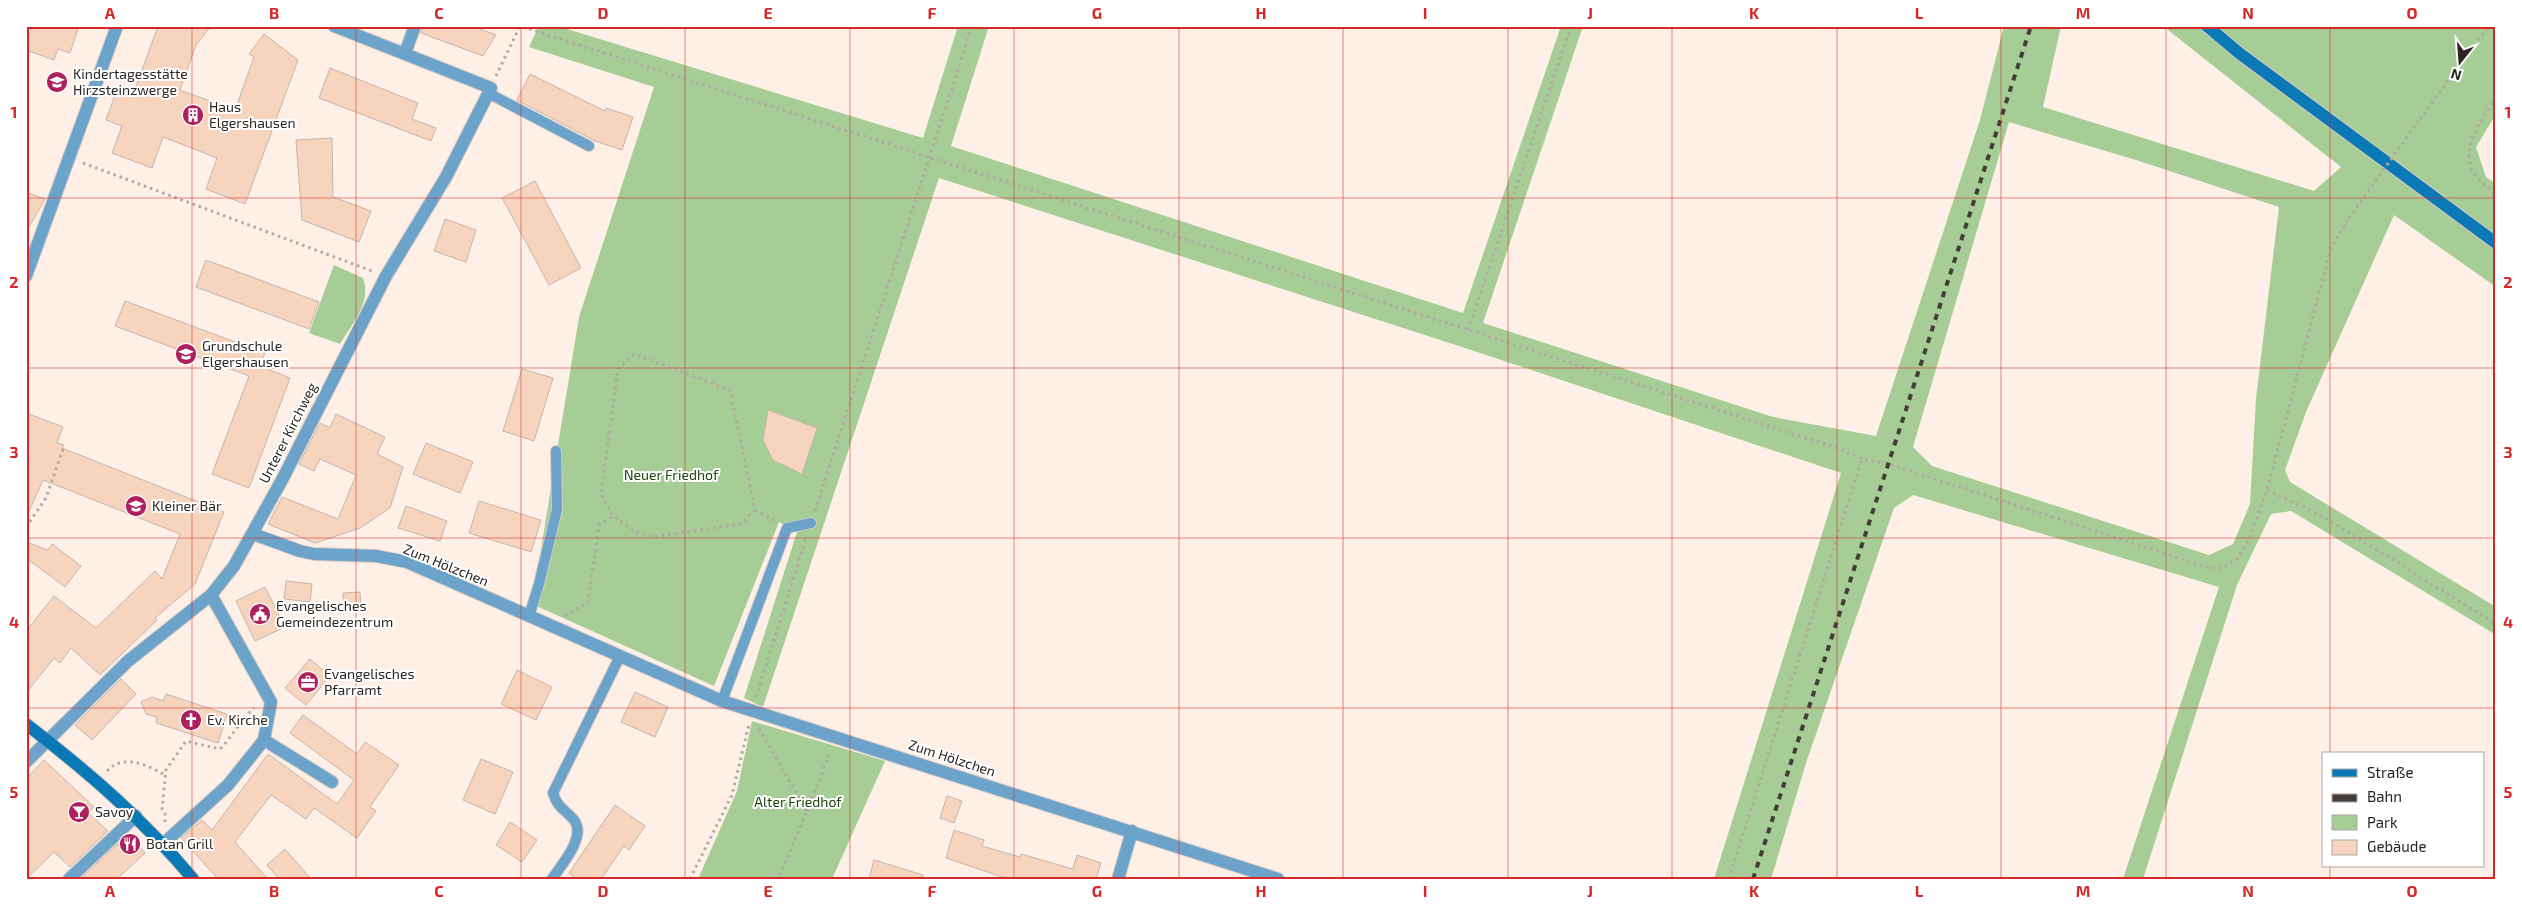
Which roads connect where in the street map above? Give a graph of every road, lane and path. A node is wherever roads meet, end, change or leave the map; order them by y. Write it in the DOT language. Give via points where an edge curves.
graph roads {
  1 [pos="117,26"];
  2 [pos="334,26"];
  3 [pos="415,26"];
  4 [pos="972,26"];
  5 [pos="1571,26"];
  6 [pos="2207,26"];
  7 [pos="2488,26"];
  8 [pos="405,53"];
  9 [pos="489,91"];
  10 [pos="2496,97"];
  11 [pos="589,146"];
  12 [pos="930,156"];
  13 [pos="68,158"];
  14 [pos="2496,194"];
  15 [pos="2496,243"];
  16 [pos="26,276"];
  17 [pos="386,276"];
  18 [pos="1468,330"];
  19 [pos="64,449"];
  20 [pos="556,450"];
  21 [pos="1862,459"];
  22 [pos="2267,490"];
  23 [pos="755,510"];
  24 [pos="613,516"];
  25 [pos="811,523"];
  26 [pos="26,527"];
  27 [pos="787,528"];
  28 [pos="253,534"];
  29 [pos="211,595"];
  30 [pos="529,616"];
  31 [pos="2496,624"];
  32 [pos="552,626"];
  33 [pos="620,656"];
  34 [pos="722,701"];
  35 [pos="271,702"];
  36 [pos="752,710"];
  37 [pos="26,724"];
  38 [pos="47,740"];
  39 [pos="264,740"];
  40 [pos="829,755"];
  41 [pos="26,762"];
  42 [pos="165,775"];
  43 [pos="97,782"];
  44 [pos="332,782"];
  45 [pos="807,811"];
  46 [pos="136,816"];
  47 [pos="1132,831"];
  48 [pos="163,844"];
  49 [pos="69,879"];
  50 [pos="193,879"];
  51 [pos="552,879"];
  52 [pos="690,879"];
  53 [pos="778,879"];
  54 [pos="1118,879"];
  55 [pos="1278,879"];
  56 [pos="1729,879"];
  1 -- 13 [label="street"];
  2 -- 8 [label="street"];
  3 -- 8 [label="street"];
  4 -- 12 [label="path"];
  5 -- 18 [label="path"];
  6 -- 15 [label="main road" via="2238,53"];
  7 -- 22 [label="path, bridge" via="2349,218 2331,248"];
  8 -- 9 [label="street"];
  9 -- 11 [label="lane"];
  9 -- 12 [label="path" via="520,26"];
  9 -- 17 [label="street, Unterer Kirchweg" via="446,177"];
  10 -- 14 [label="path" via="2472,138 2468,155 2472,173"];
  12 -- 18 [label="path"];
  12 -- 25 [label="path"];
  13 -- 16 [label="street"];
  13 -- 17 [label="path"];
  17 -- 28 [label="street, Unterer Kirchweg"];
  18 -- 21 [label="path" via="1840,449"];
  19 -- 26 [label="path" via="46,498"];
  20 -- 30 [label="lane" via="557,510"];
  21 -- 22 [label="path" via="1888,464 2209,568 2222,568 2237,559 2248,541"];
  21 -- 56 [label="path"];
  22 -- 31 [label="path" via="2322,516"];
  23 -- 24 [label="path" via="741,524 652,537 636,532"];
  23 -- 24 [label="path" via="730,390 634,354 618,370 601,494"];
  23 -- 27 [label="path"];
  24 -- 32 [label="path" via="599,525 588,602"];
  25 -- 27 [label="lane"];
  25 -- 36 [label="path"];
  27 -- 34 [label="lane"];
  28 -- 29 [label="street, Unterer Kirchweg"];
  28 -- 30 [label="street, Zum Hölzchen" via="300,552 376,556 407,562"];
  29 -- 35 [label="street"];
  29 -- 38 [label="street, Unterer Kirchweg" via="128,661"];
  30 -- 32 [label="street, Zum Hölzchen"];
  32 -- 33 [label="street, Zum Hölzchen"];
  33 -- 34 [label="street, Zum Hölzchen"];
  33 -- 51 [label="lane" via="553,793 556,804 575,821 578,831 575,843"];
  34 -- 36 [label="street, Zum Hölzchen"];
  35 -- 39 [label="street"];
  35 -- 42 [label="path" via="254,708 242,719 220,749 186,741"];
  36 -- 45 [label="path" via="759,729"];
  36 -- 47 [label="street, Zum Hölzchen"];
  36 -- 52 [label="path" via="732,795"];
  37 -- 38 [label="main road"];
  38 -- 41 [label="street, Unterer Kirchweg"];
  38 -- 43 [label="main road"];
  39 -- 44 [label="street"];
  39 -- 48 [label="street" via="228,785"];
  40 -- 45 [label="path"];
  42 -- 43 [label="path" via="123,760"];
  42 -- 48 [label="path"];
  43 -- 46 [label="main road"];
  45 -- 53 [label="path"];
  46 -- 48 [label="main road"];
  46 -- 49 [label="street"];
  47 -- 54 [label="street"];
  47 -- 55 [label="street, Zum Hölzchen"];
  48 -- 50 [label="main road"];
}
